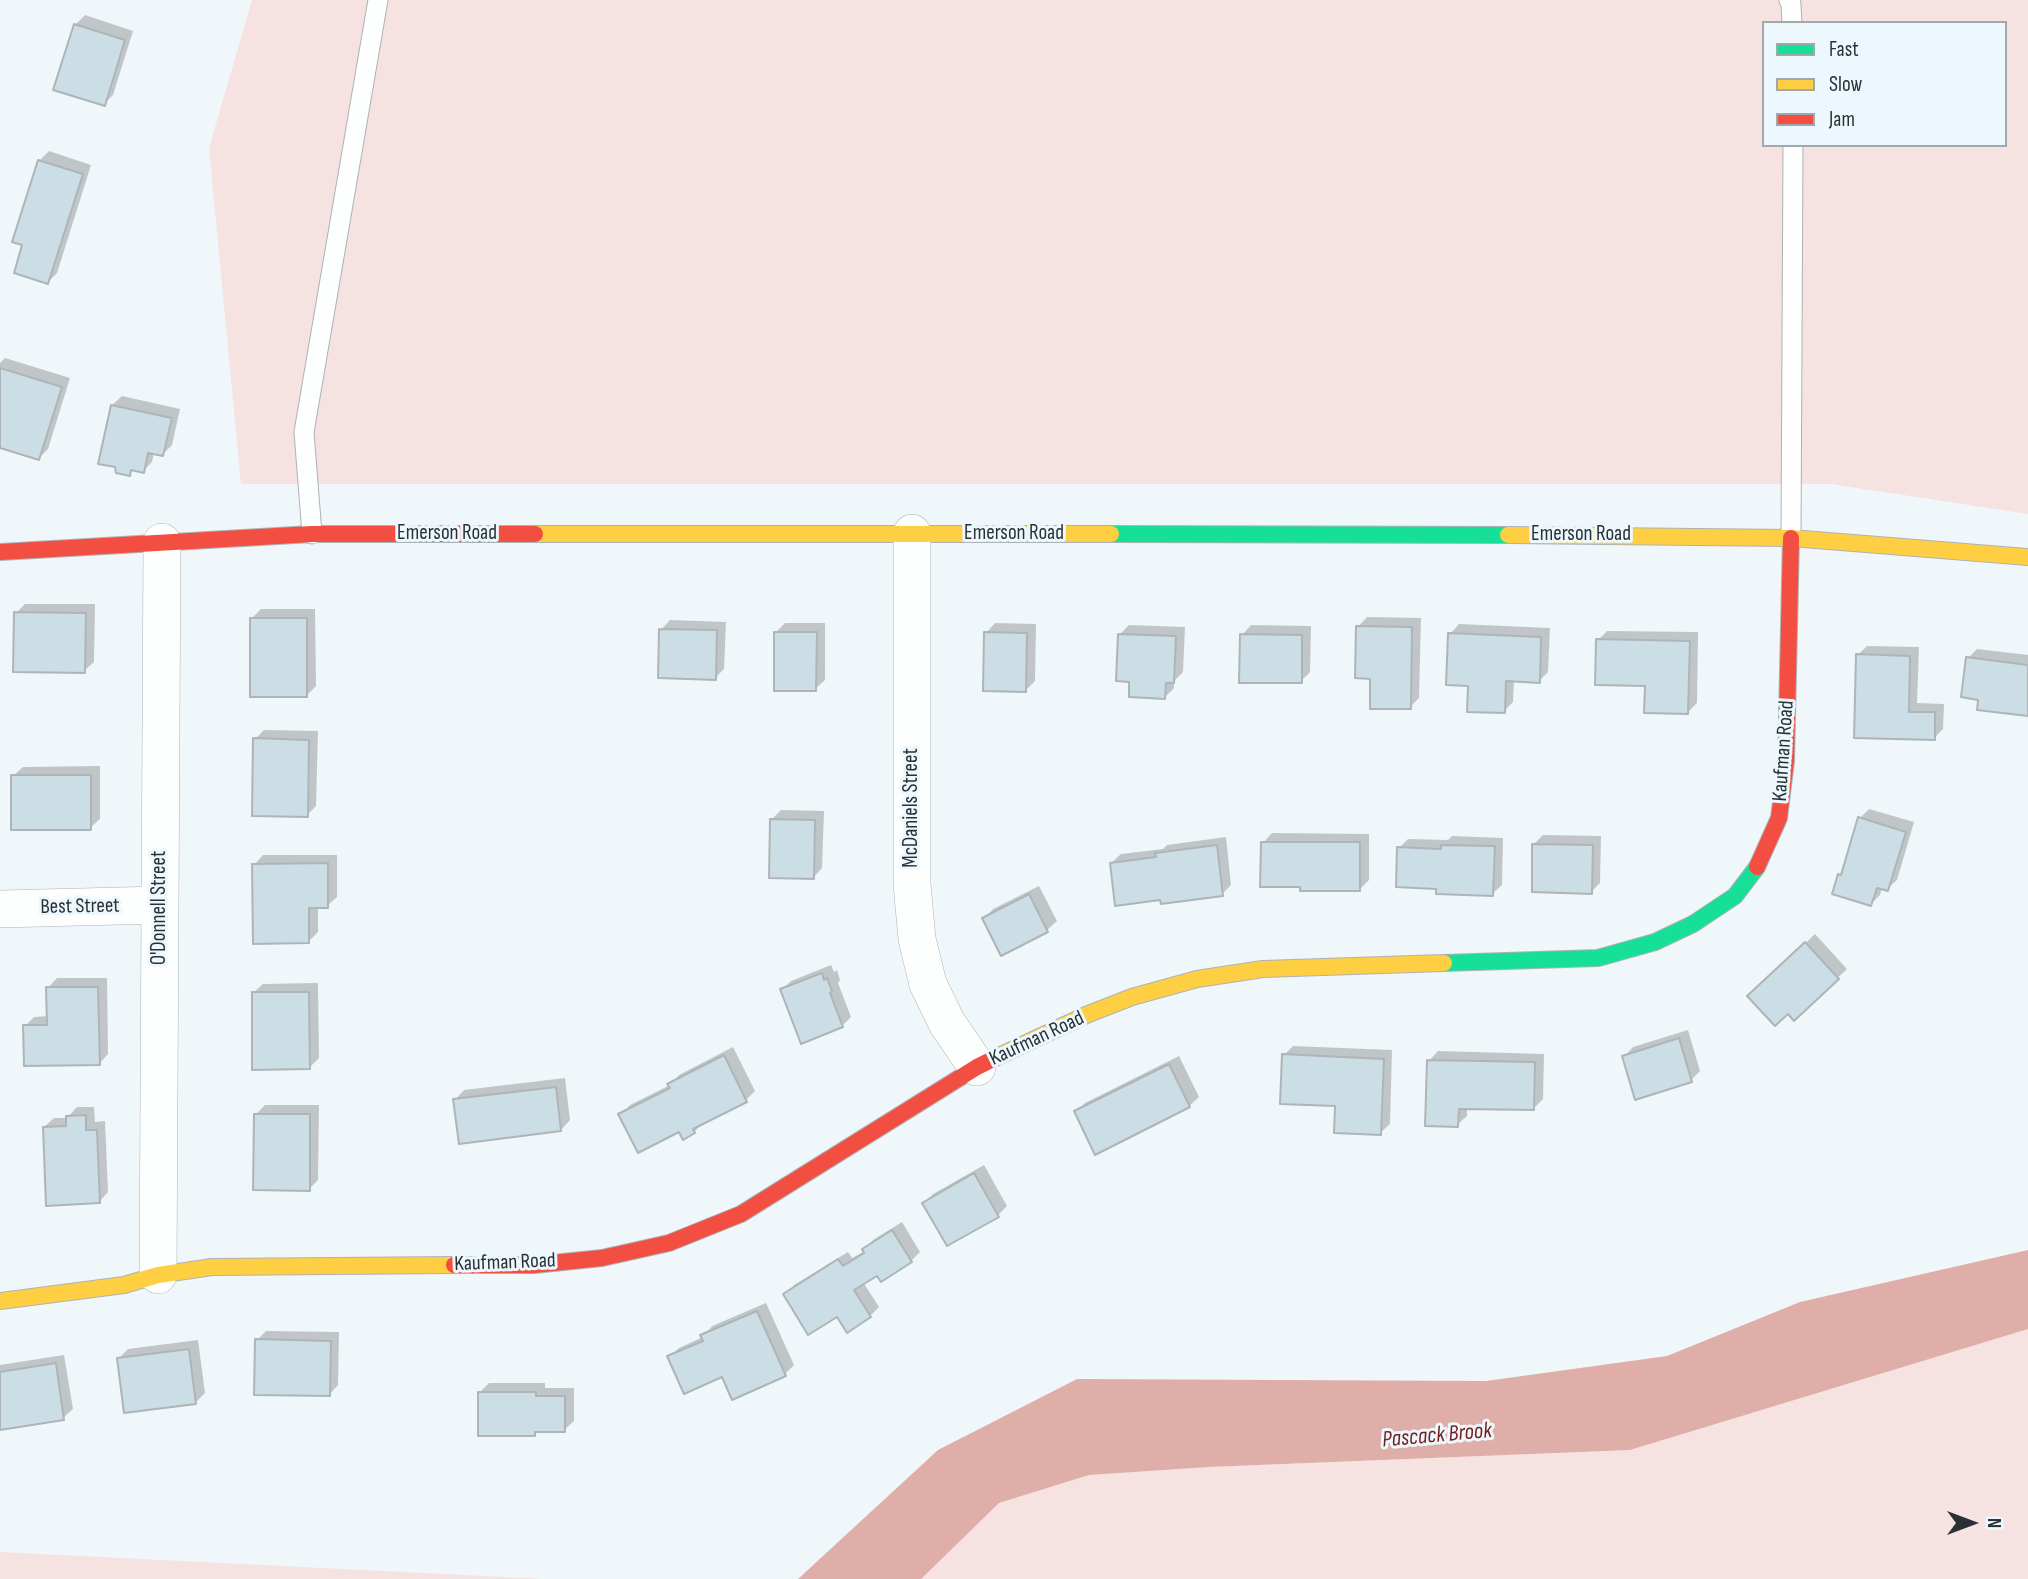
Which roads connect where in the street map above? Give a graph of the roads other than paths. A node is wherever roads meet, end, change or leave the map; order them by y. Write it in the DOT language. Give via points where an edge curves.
graph roads {
  1 [pos="378,0"];
  2 [pos="1793,147"];
  3 [pos="912,533"];
  4 [pos="312,534"];
  5 [pos="1791,538"];
  6 [pos="162,541"];
  7 [pos="0,552"];
  8 [pos="2028,557"];
  9 [pos="160,905"];
  10 [pos="0,909"];
  11 [pos="977,1067"];
  12 [pos="158,1275"];
  13 [pos="0,1301"];
  1 -- 4 [label="lane" via="304,432"];
  2 -- 5 [label="lane"];
  3 -- 4 [label="street, Emerson Road"];
  3 -- 5 [label="street, Emerson Road"];
  3 -- 11 [label="street, McDaniels Street" via="912,884 917,939 928,984"];
  4 -- 6 [label="street, Emerson Road"];
  5 -- 8 [label="street, Emerson Road"];
  5 -- 11 [label="street, Kaufman Road" via="1786,761 1779,818 1761,861 1735,896 1693,924 1655,942 1598,958 1263,969 1196,979 1086,1015"];
  6 -- 7 [label="street, Emerson Road"];
  6 -- 9 [label="street, O'Donnell Street"];
  9 -- 10 [label="street, Best Street"];
  9 -- 12 [label="street, O'Donnell Street"];
  11 -- 12 [label="street, Kaufman Road" via="741,1214 669,1243 603,1258 534,1265 212,1267"];
  12 -- 13 [label="street, Kaufman Road"];
}
